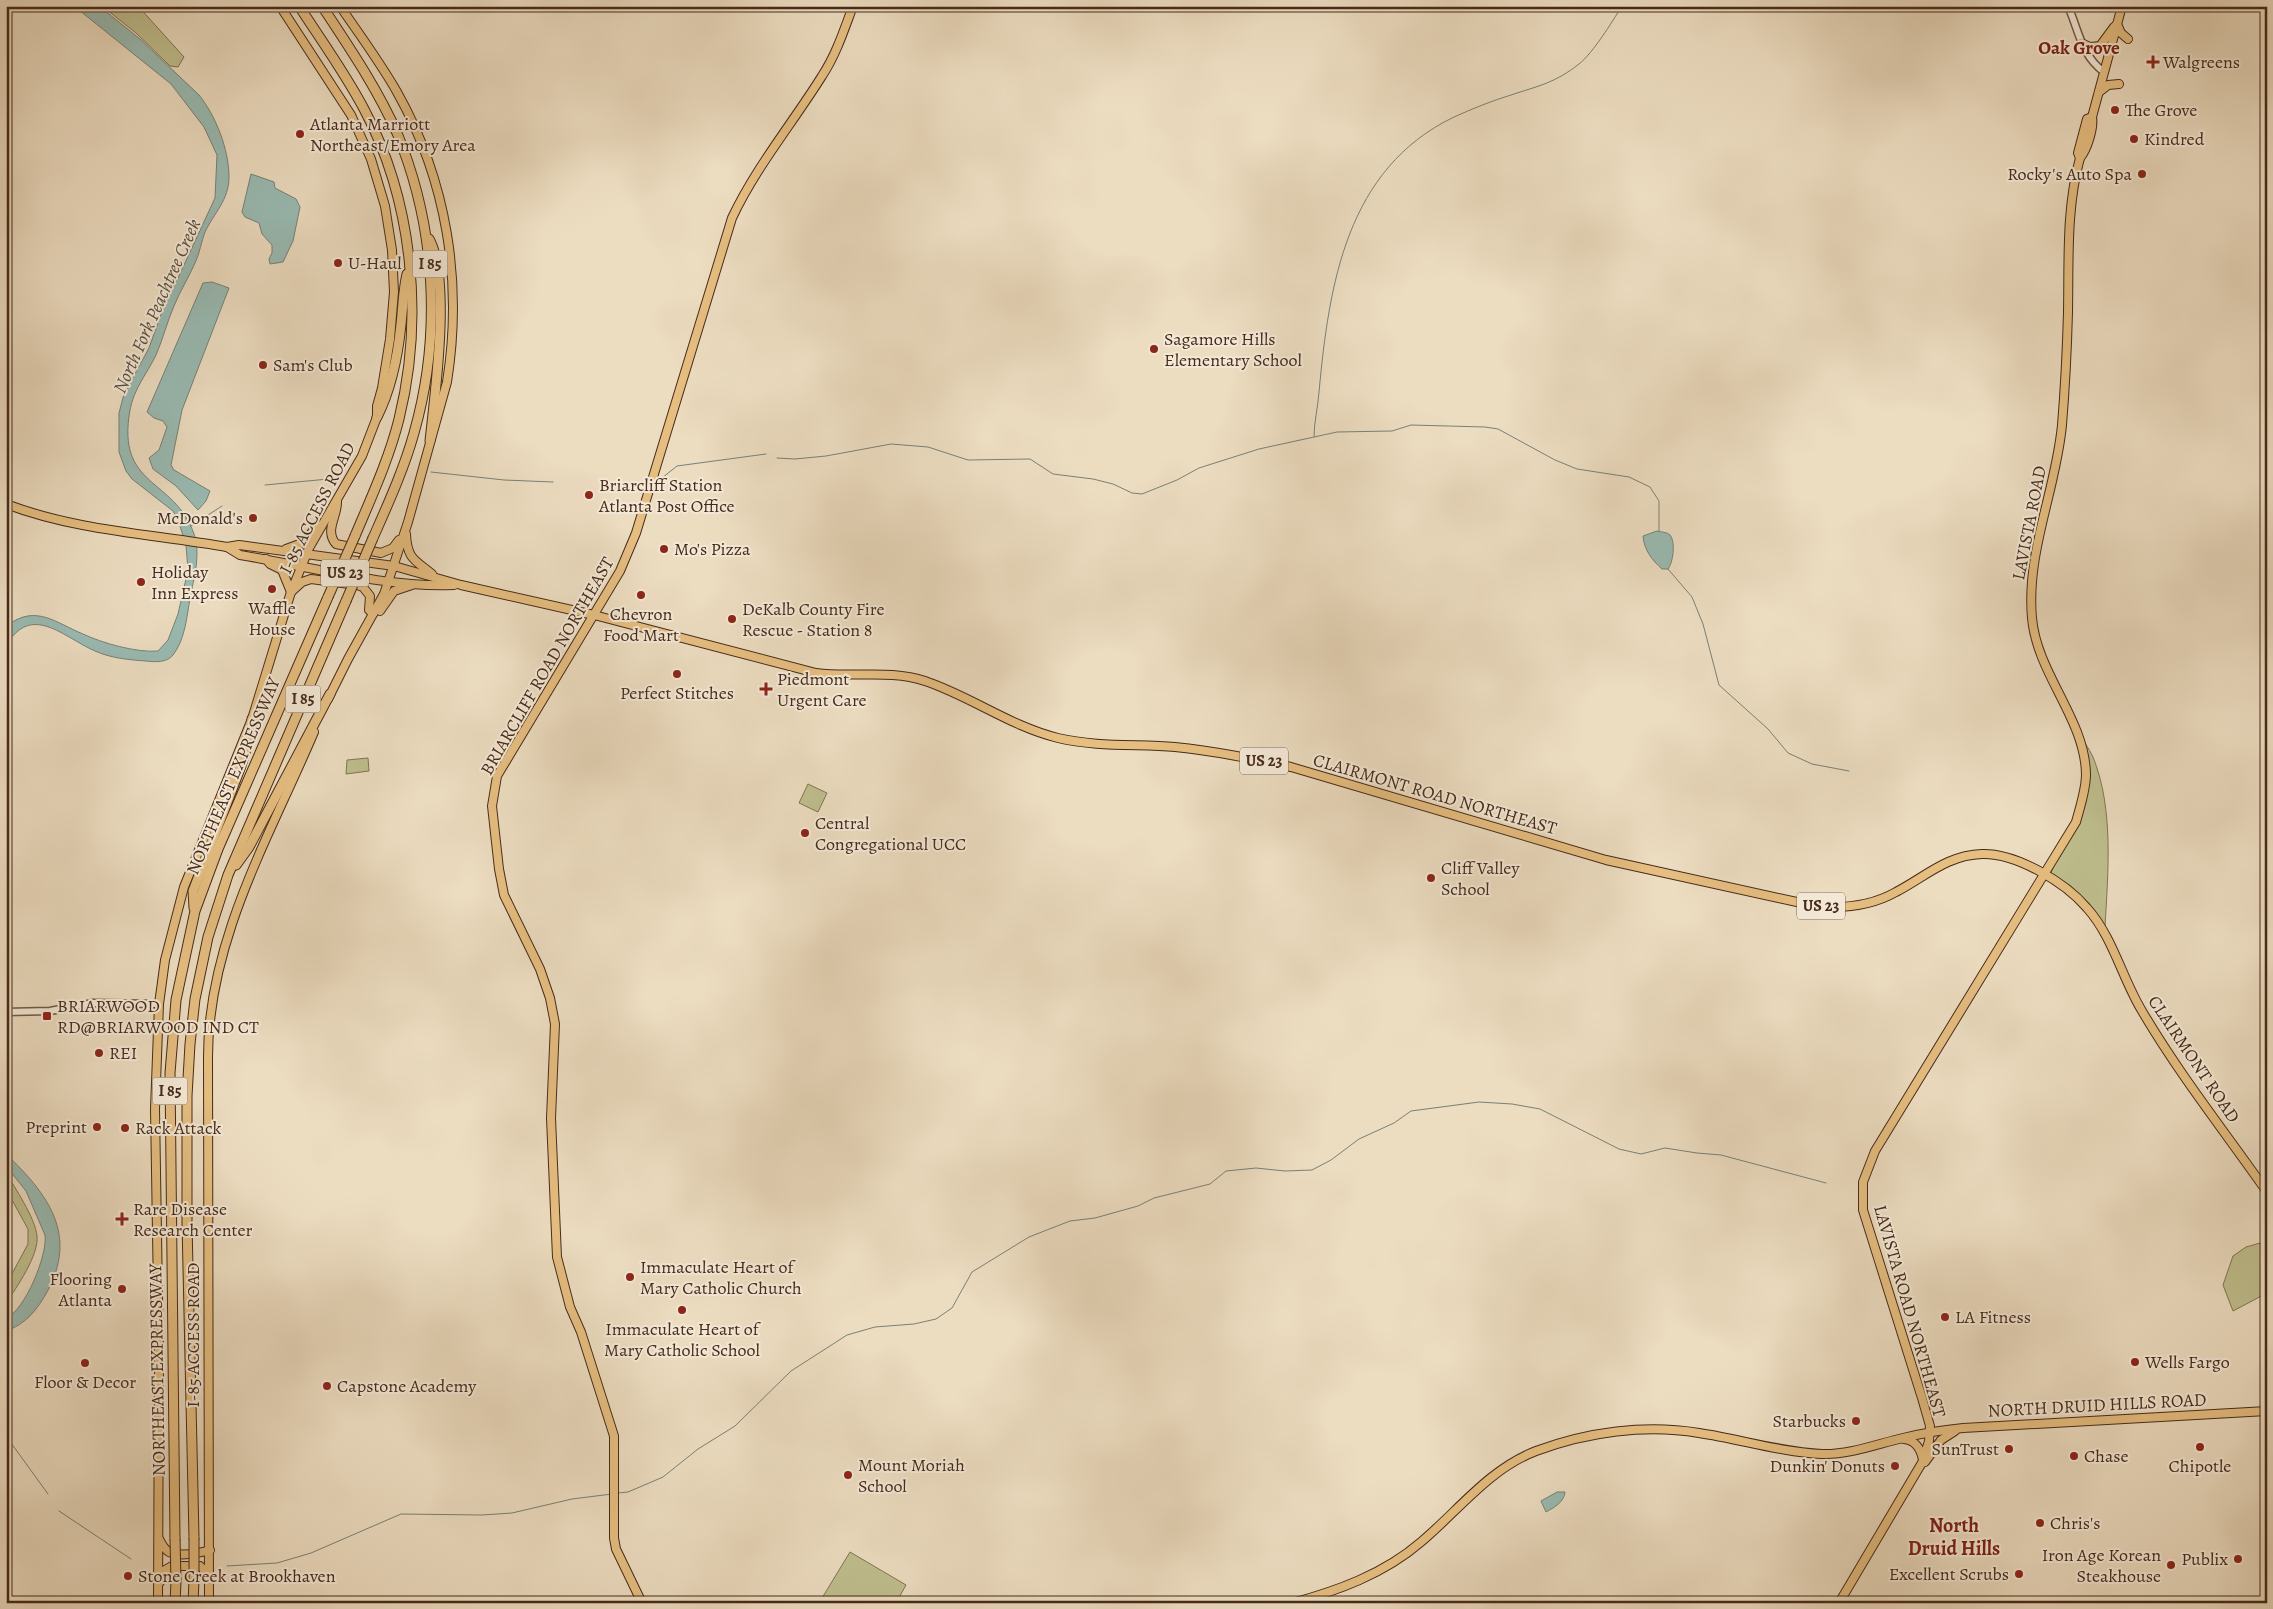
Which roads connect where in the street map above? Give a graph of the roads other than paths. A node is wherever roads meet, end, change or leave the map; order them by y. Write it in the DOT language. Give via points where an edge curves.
graph roads {
  1 [pos="280,6"];
  2 [pos="299,6"];
  3 [pos="322,6"];
  4 [pos="340,6"];
  5 [pos="853,6"];
  6 [pos="2068,6"];
  7 [pos="2122,6"];
  8 [pos="2118,22"];
  9 [pos="2081,43"];
  10 [pos="2111,46"];
  11 [pos="2104,72"];
  12 [pos="2119,84"];
  13 [pos="2098,93"];
  14 [pos="427,235"];
  15 [pos="409,264"];
  16 [pos="377,417"];
  17 [pos="430,441"];
  18 [pos="337,501"];
  19 [pos="6,504"];
  20 [pos="408,522"];
  21 [pos="227,547"];
  22 [pos="280,551"];
  23 [pos="306,552"];
  24 [pos="266,559"];
  25 [pos="302,565"];
  26 [pos="394,566"];
  27 [pos="434,576"];
  28 [pos="389,580"];
  29 [pos="415,584"];
  30 [pos="461,585"];
  31 [pos="290,592"];
  32 [pos="373,614"];
  33 [pos="594,615"];
  34 [pos="330,694"];
  35 [pos="252,718"];
  36 [pos="228,875"];
  37 [pos="2044,875"];
  38 [pos="195,911"];
  39 [pos="2106,937"];
  40 [pos="159,1004"];
  41 [pos="6,1012"];
  42 [pos="2267,1192"];
  43 [pos="2267,1411"];
  44 [pos="1961,1428"];
  45 [pos="1930,1432"];
  46 [pos="1902,1438"];
  47 [pos="1923,1461"];
  48 [pos="1918,1471"];
  49 [pos="210,1528"];
  50 [pos="159,1539"];
  51 [pos="210,1550"];
  52 [pos="198,1554"];
  53 [pos="158,1587"];
  54 [pos="158,1603"];
  55 [pos="175,1603"];
  56 [pos="193,1603"];
  57 [pos="209,1603"];
  58 [pos="642,1603"];
  59 [pos="1292,1603"];
  60 [pos="1839,1603"];
  1 -- 16 [label="main road, I-85 ACCESS ROAD" via="351,115 371,159 385,206 394,292"];
  2 -- 15 [label="highway, NORTHEAST EXPRESSWAY / I 85" via="344,74 374,131 400,209"];
  3 -- 14 [label="highway, NORTHEAST EXPRESSWAY / I 85" via="364,71 397,133 417,190"];
  4 -- 17 [label="main road" via="397,92 432,171 443,211 452,271 453,327 447,382"];
  5 -- 33 [label="main road, BRIARCLIFF ROAD NORTHEAST" via="843,36 823,76 745,189 732,218 636,533 620,571"];
  6 -- 9 [label="street"];
  7 -- 8 [label="main road, LAVISTA ROAD"];
  8 -- 9 [label="main road" via="2100,46 2090,47"];
  8 -- 10 [label="main road, LAVISTA ROAD"];
  8 -- 10 [label="main road" via="2122,34 2128,39"];
  9 -- 11 [label="street" via="2093,64"];
  10 -- 11 [label="main road, LAVISTA ROAD"];
  11 -- 13 [label="main road, LAVISTA ROAD"];
  12 -- 13 [label="main road" via="2106,86"];
  13 -- 37 [label="main road, LAVISTA ROAD" via="2078,153 2080,158 2070,228 2061,427 2030,583 2032,620 2041,656 2077,731 2086,775 2076,822"];
  14 -- 17 [label="highway" via="434,249 440,306 439,366"];
  14 -- 36 [label="highway, NORTHEAST EXPRESSWAY / I 85, bridge" via="430,288 426,375 408,453"];
  15 -- 16 [label="highway" via="397,354"];
  15 -- 38 [label="highway, NORTHEAST EXPRESSWAY / I 85, bridge" via="410,335 400,410 386,460 218,849"];
  16 -- 18 [label="main road, I-85 ACCESS ROAD" via="362,456"];
  17 -- 20 [label="main road"];
  18 -- 20 [label="main road" via="338,511 330,534 340,546 388,552"];
  18 -- 22 [label="main road" via="329,505 305,542"];
  18 -- 23 [label="main road, I-85 ACCESS ROAD"];
  19 -- 21 [label="main road, CLAIRMONT ROAD NORTHEAST / US 23" via="64,521"];
  20 -- 26 [label="main road"];
  20 -- 27 [label="main road" via="408,551 414,561"];
  21 -- 22 [label="main road, CLAIRMONT ROAD NORTHEAST / US 23" via="239,545"];
  21 -- 24 [label="main road, CLAIRMONT ROAD NORTHEAST / US 23" via="240,555"];
  22 -- 23 [label="main road, CLAIRMONT ROAD NORTHEAST / US 23"];
  23 -- 25 [label="main road, I-85 ACCESS ROAD"];
  23 -- 26 [label="main road, CLAIRMONT ROAD NORTHEAST / US 23"];
  24 -- 25 [label="main road, CLAIRMONT ROAD NORTHEAST / US 23"];
  24 -- 31 [label="main road" via="282,570"];
  25 -- 28 [label="main road, CLAIRMONT ROAD NORTHEAST / US 23"];
  25 -- 31 [label="main road, I-85 ACCESS ROAD"];
  26 -- 27 [label="main road, CLAIRMONT ROAD NORTHEAST / US 23"];
  26 -- 28 [label="main road"];
  27 -- 30 [label="main road, CLAIRMONT ROAD NORTHEAST / US 23"];
  28 -- 29 [label="main road, CLAIRMONT ROAD NORTHEAST / US 23"];
  28 -- 32 [label="main road"];
  29 -- 30 [label="main road, CLAIRMONT ROAD NORTHEAST / US 23"];
  29 -- 32 [label="main road" via="394,591 378,615"];
  30 -- 33 [label="main road, CLAIRMONT ROAD NORTHEAST / US 23"];
  31 -- 32 [label="main road" via="311,579 357,585 370,596"];
  31 -- 35 [label="main road, I-85 ACCESS ROAD"];
  32 -- 34 [label="main road"];
  33 -- 37 [label="main road, CLAIRMONT ROAD NORTHEAST / US 23" via="816,673 846,676 889,674 917,678 1057,738 1174,747 1278,764 1606,860 1816,906 1843,907 1872,902 1894,893 1948,861 1974,855 2007,858"];
  33 -- 58 [label="main road, BRIARCLIFF ROAD NORTHEAST" via="497,776 492,806 504,895 540,969 555,1024 551,1118 557,1257 570,1307 614,1436 614,1538 616,1549"];
  34 -- 36 [label="highway" via="249,847"];
  34 -- 49 [label="main road, I-85 ACCESS ROAD" via="239,901 216,986 208,1048"];
  35 -- 38 [label="highway" via="241,766 193,891"];
  35 -- 40 [label="main road, I-85 ACCESS ROAD" via="184,887 168,949"];
  36 -- 56 [label="highway, NORTHEAST EXPRESSWAY / I 85, bridge" via="203,958 190,1044 187,1096"];
  37 -- 39 [label="main road, CLAIRMONT ROAD NORTHEAST / US 23" via="2078,898 2095,917"];
  37 -- 45 [label="main road, LAVISTA ROAD NORTHEAST" via="1875,1151 1863,1182 1863,1210"];
  38 -- 55 [label="highway, NORTHEAST EXPRESSWAY / I 85, bridge" via="176,1000 170,1073"];
  39 -- 42 [label="main road, CLAIRMONT ROAD / US 23" via="2143,1013"];
  40 -- 41 [label="street" via="93,1003 50,1011"];
  40 -- 50 [label="main road, I-85 ACCESS ROAD" via="155,1109"];
  43 -- 44 [label="main road, NORTH DRUID HILLS ROAD"];
  44 -- 45 [label="main road, NORTH DRUID HILLS ROAD"];
  44 -- 48 [label="main road" via="1941,1440"];
  45 -- 46 [label="main road, NORTH DRUID HILLS ROAD"];
  45 -- 47 [label="main road, LAVISTA ROAD NORTHEAST"];
  46 -- 47 [label="main road" via="1917,1445"];
  46 -- 59 [label="main road, NORTH DRUID HILLS ROAD" via="1824,1454 1787,1451 1676,1430 1633,1430 1573,1440 1534,1452 1505,1468 1483,1484 1420,1543 1390,1563 1342,1588"];
  47 -- 48 [label="main road, LAVISTA ROAD NORTHEAST"];
  48 -- 60 [label="main road, LAVISTA ROAD NORTHEAST"];
  49 -- 51 [label="main road, I-85 ACCESS ROAD"];
  49 -- 52 [label="main road" via="206,1545"];
  50 -- 52 [label="main road" via="169,1552"];
  50 -- 53 [label="main road, I-85 ACCESS ROAD"];
  51 -- 52 [label="main road"];
  51 -- 57 [label="main road, I-85 ACCESS ROAD"];
  53 -- 54 [label="main road, I-85 ACCESS ROAD"];
  53 -- 57 [label="main road" via="168,1568 196,1565 205,1571"];
}
